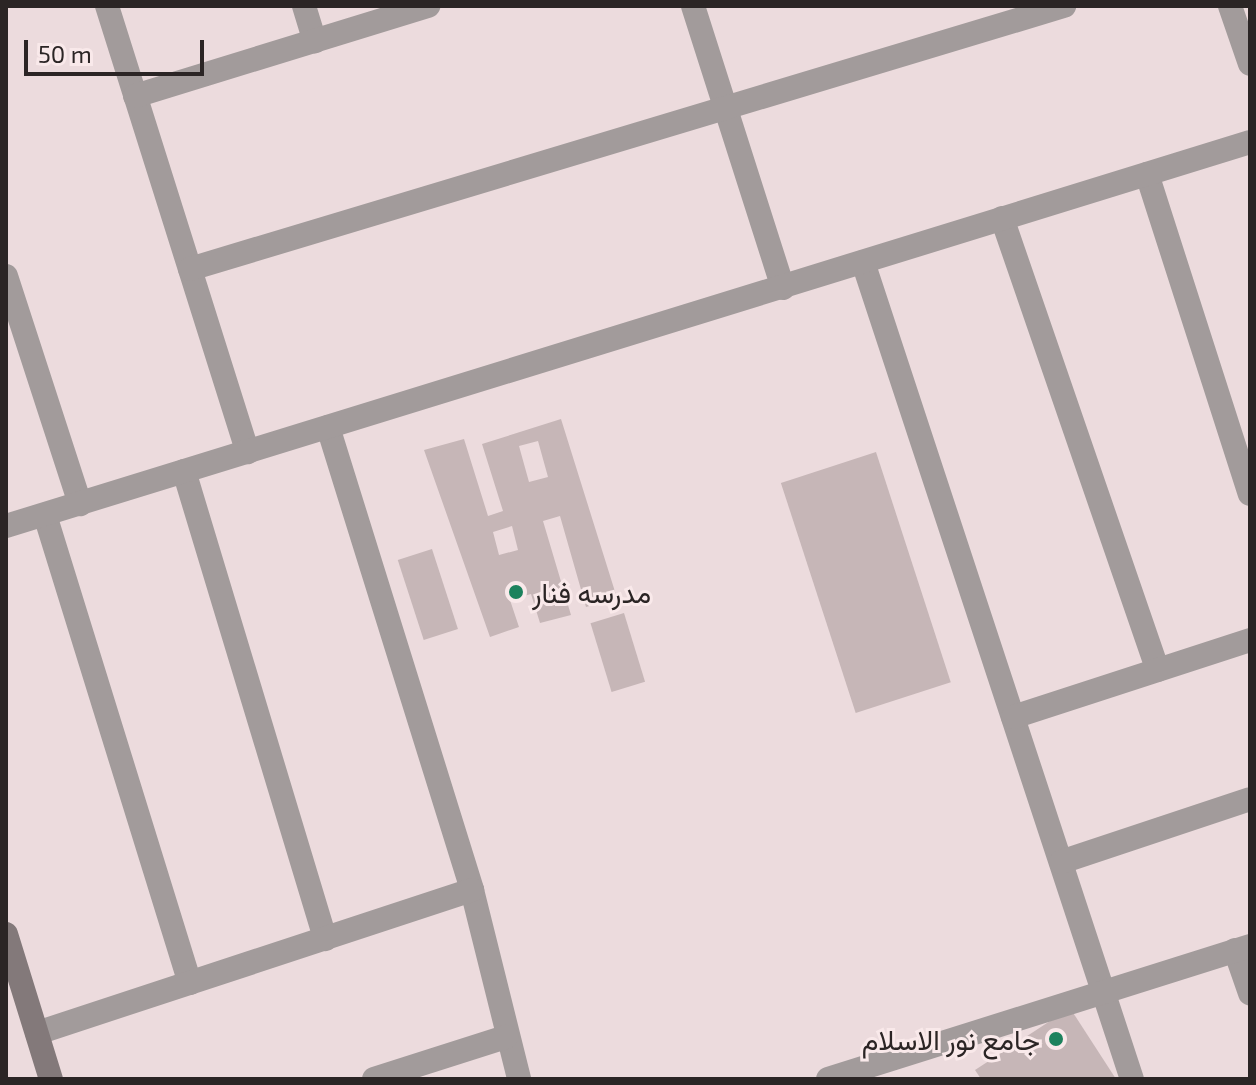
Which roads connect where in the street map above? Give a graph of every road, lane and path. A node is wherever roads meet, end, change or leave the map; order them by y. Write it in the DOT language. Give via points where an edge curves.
graph roads {
  1 [pos="107,6"];
  2 [pos="304,6"];
  3 [pos="428,6"];
  4 [pos="693,6"];
  5 [pos="1064,6"];
  6 [pos="1230,6"];
  7 [pos="1026,12"];
  8 [pos="315,41"];
  9 [pos="1250,64"];
  10 [pos="135,96"];
  11 [pos="725,108"];
  12 [pos="1250,142"];
  13 [pos="1147,174"];
  14 [pos="1002,218"];
  15 [pos="863,262"];
  16 [pos="190,269"];
  17 [pos="6,276"];
  18 [pos="783,288"];
  19 [pos="328,427"];
  20 [pos="248,452"];
  21 [pos="184,471"];
  22 [pos="1250,494"];
  23 [pos="80,504"];
  24 [pos="45,515"];
  25 [pos="6,526"];
  26 [pos="1250,640"];
  27 [pos="1158,670"];
  28 [pos="1013,717"];
  29 [pos="1250,799"];
  30 [pos="1061,862"];
  31 [pos="472,890"];
  32 [pos="6,934"];
  33 [pos="325,939"];
  34 [pos="1242,948"];
  35 [pos="190,983"];
  36 [pos="1103,989"];
  37 [pos="1250,993"];
  38 [pos="37,1033"];
  39 [pos="506,1037"];
  40 [pos="51,1079"];
  41 [pos="374,1079"];
  42 [pos="519,1079"];
  43 [pos="828,1079"];
  44 [pos="1132,1079"];
  1 -- 10 [label="street"];
  2 -- 8 [label="street"];
  3 -- 8 [label="street"];
  4 -- 11 [label="street"];
  5 -- 7 [label="street"];
  6 -- 9 [label="street"];
  7 -- 11 [label="street"];
  8 -- 10 [label="street"];
  10 -- 16 [label="street"];
  11 -- 16 [label="street"];
  11 -- 18 [label="street"];
  12 -- 13 [label="street"];
  13 -- 14 [label="street"];
  13 -- 22 [label="street"];
  14 -- 15 [label="street"];
  14 -- 27 [label="street"];
  15 -- 18 [label="street"];
  15 -- 28 [label="street"];
  16 -- 20 [label="street"];
  17 -- 23 [label="street"];
  18 -- 19 [label="street"];
  19 -- 20 [label="street"];
  19 -- 31 [label="street"];
  20 -- 21 [label="street"];
  21 -- 23 [label="street"];
  21 -- 33 [label="street"];
  23 -- 24 [label="street"];
  24 -- 25 [label="street"];
  24 -- 35 [label="street"];
  26 -- 27 [label="street"];
  27 -- 28 [label="street"];
  28 -- 30 [label="street"];
  29 -- 30 [label="street"];
  30 -- 36 [label="street"];
  31 -- 33 [label="street"];
  31 -- 39 [label="street"];
  32 -- 38 [label="street"];
  33 -- 35 [label="street"];
  34 -- 36 [label="street"];
  34 -- 37 [label="street"];
  35 -- 38 [label="street"];
  36 -- 43 [label="street"];
  36 -- 44 [label="street"];
  38 -- 40 [label="street"];
  39 -- 41 [label="street"];
  39 -- 42 [label="street"];
}
